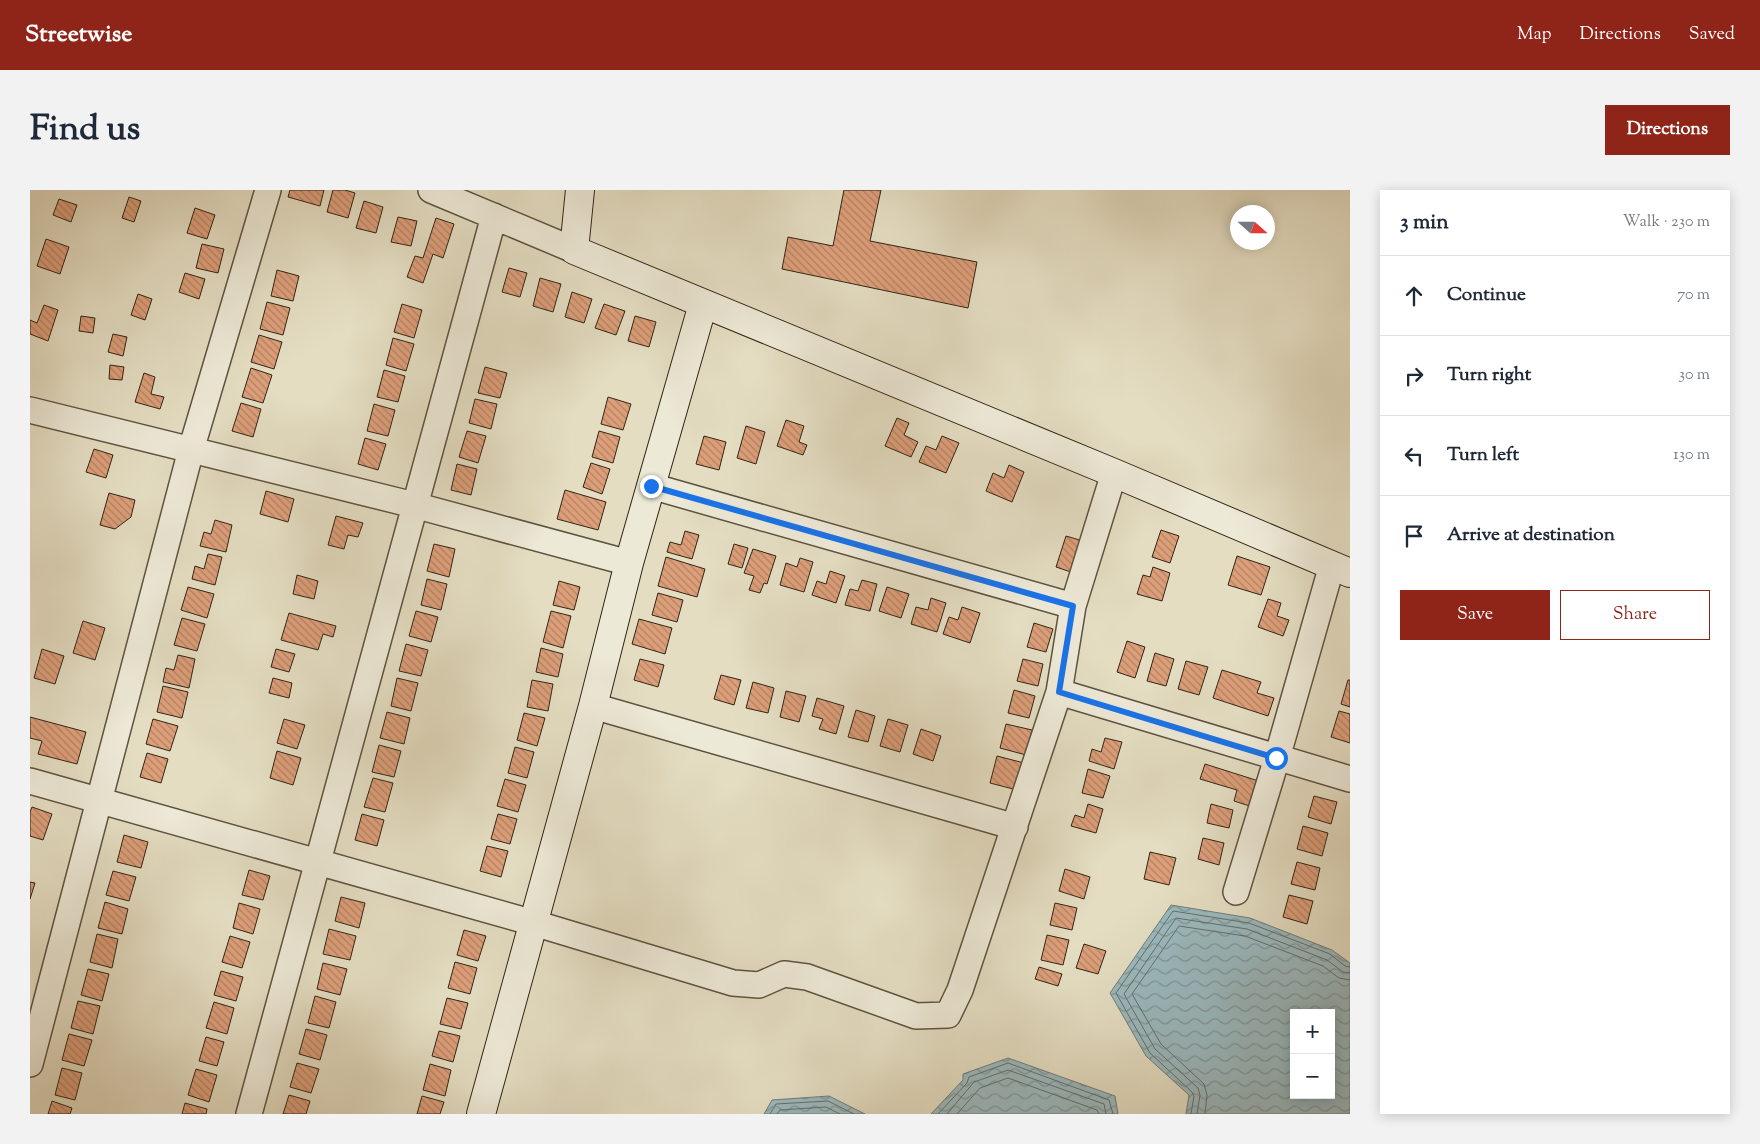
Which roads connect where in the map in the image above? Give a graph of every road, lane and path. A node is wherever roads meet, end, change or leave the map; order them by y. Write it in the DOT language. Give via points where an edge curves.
graph roads {
  1 [pos="268,190"];
  2 [pos="431,190"];
  3 [pos="580,190"];
  4 [pos="494,216"];
  5 [pos="574,250"];
  6 [pos="702,304"];
  7 [pos="30,410"];
  8 [pos="191,450"];
  9 [pos="1114,473"];
  10 [pos="651,486"];
  11 [pos="414,505"];
  12 [pos="629,562"];
  13 [pos="1341,569"];
  14 [pos="1073,606"];
  15 [pos="1059,692"];
  16 [pos="593,706"];
  17 [pos="1276,758"];
  18 [pos="1350,778"];
  19 [pos="30,781"];
  20 [pos="100,801"];
  21 [pos="1015,827"];
  22 [pos="318,862"];
  23 [pos="1236,892"];
  24 [pos="534,923"];
  25 [pos="30,1064"];
  26 [pos="249,1114"];
  27 [pos="481,1114"];
  1 -- 8 [label="street"];
  2 -- 4 [label="street"];
  3 -- 5 [label="street"];
  4 -- 5 [label="street"];
  4 -- 11 [label="street"];
  5 -- 6 [label="street"];
  6 -- 9 [label="street"];
  6 -- 10 [label="street"];
  7 -- 8 [label="street"];
  8 -- 11 [label="street"];
  8 -- 20 [label="street"];
  9 -- 13 [label="street"];
  9 -- 14 [label="street"];
  10 -- 12 [label="street"];
  10 -- 14 [label="street"];
  11 -- 12 [label="street"];
  11 -- 22 [label="street"];
  12 -- 16 [label="street"];
  13 -- 17 [label="street"];
  14 -- 15 [label="street"];
  15 -- 17 [label="street"];
  15 -- 21 [label="street"];
  16 -- 21 [label="street"];
  16 -- 24 [label="street"];
  17 -- 18 [label="street"];
  17 -- 23 [label="street"];
  19 -- 20 [label="street"];
  20 -- 22 [label="street"];
  20 -- 25 [label="street"];
  21 -- 24 [label="street" via="960,990 948,1015 916,1016 807,977 784,974 759,985 733,983"];
  22 -- 24 [label="street"];
  22 -- 26 [label="street"];
  24 -- 27 [label="street"];
}
